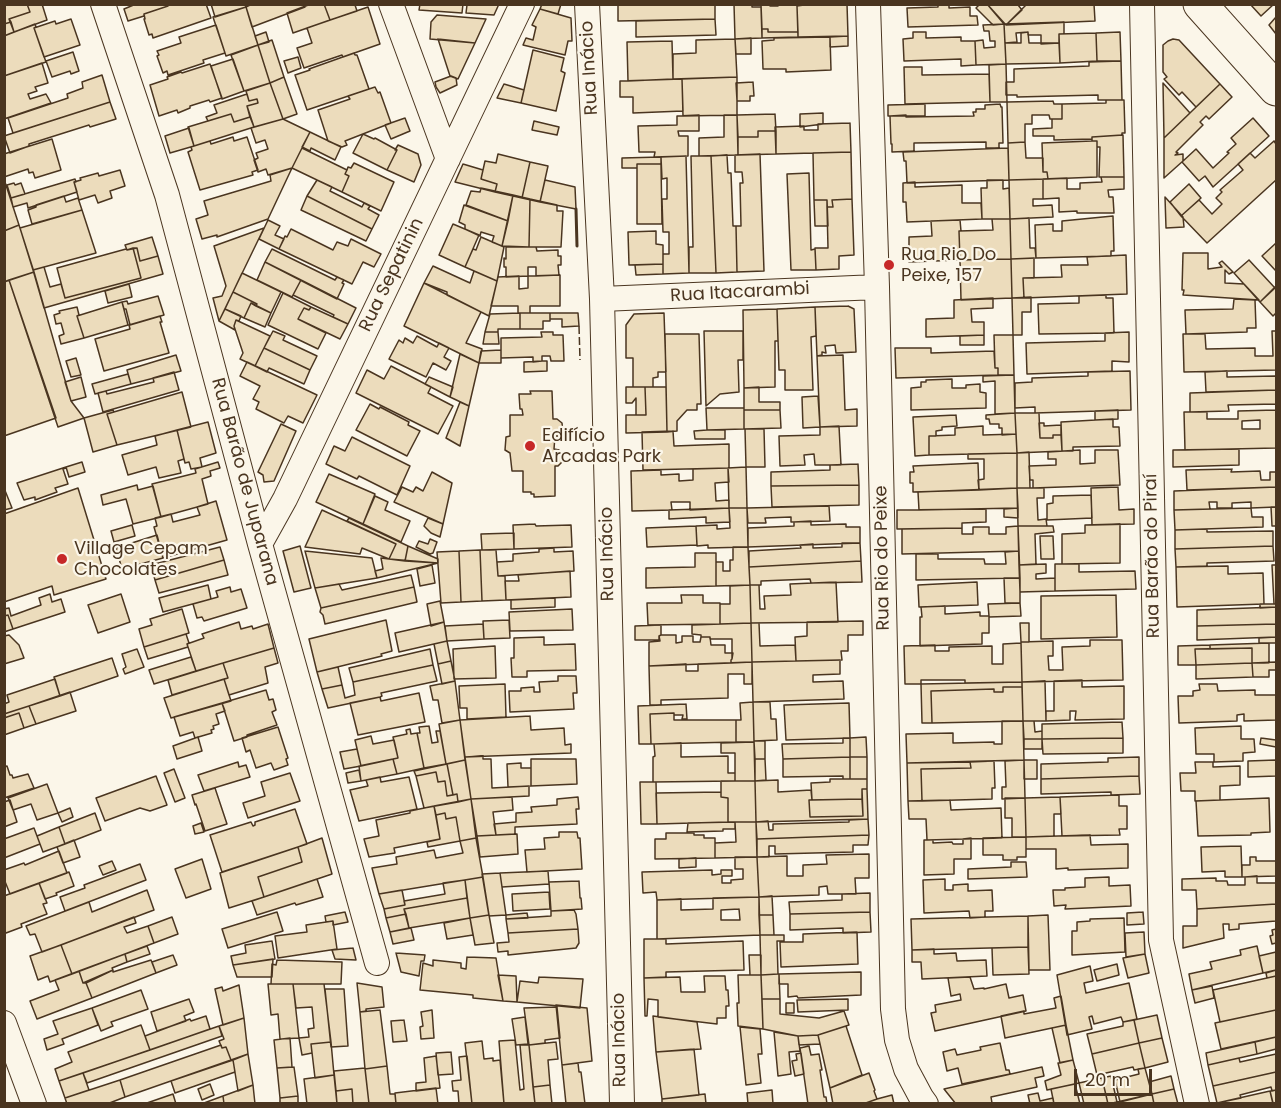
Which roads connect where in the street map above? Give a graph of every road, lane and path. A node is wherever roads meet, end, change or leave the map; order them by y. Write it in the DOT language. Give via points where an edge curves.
graph roads {
  1 [pos="103,4"];
  2 [pos="391,4"];
  3 [pos="522,4"];
  4 [pos="587,4"];
  5 [pos="868,4"];
  6 [pos="1142,4"];
  7 [pos="1200,4"];
  8 [pos="1276,89"];
  9 [pos="448,159"];
  10 [pos="877,287"];
  11 [pos="602,299"];
  12 [pos="260,544"];
  13 [pos="377,963"];
  14 [pos="4,1023"];
  15 [pos="34,1104"];
  16 [pos="622,1104"];
  17 [pos="926,1104"];
  18 [pos="1197,1104"];
  1 -- 12 [label="street, Rua Barão de Juparana" via="167,195"];
  2 -- 9 [label="street"];
  3 -- 9 [label="street, Rua Sepatinin"];
  4 -- 11 [label="street, Rua Inácio"];
  5 -- 10 [label="street, Rua Rio do Peixe"];
  6 -- 18 [label="street, Rua Barão do Piraí" via="1161,940"];
  7 -- 8 [label="main road"];
  9 -- 12 [label="street, Rua Sepatinin"];
  10 -- 11 [label="street, Rua Itacarambi"];
  10 -- 17 [label="street, Rua Rio do Peixe" via="893,1010 906,1069"];
  11 -- 16 [label="street, Rua Inácio"];
  12 -- 13 [label="street, Rua Barão de Juparana"];
  14 -- 15 [label="street"];
}
